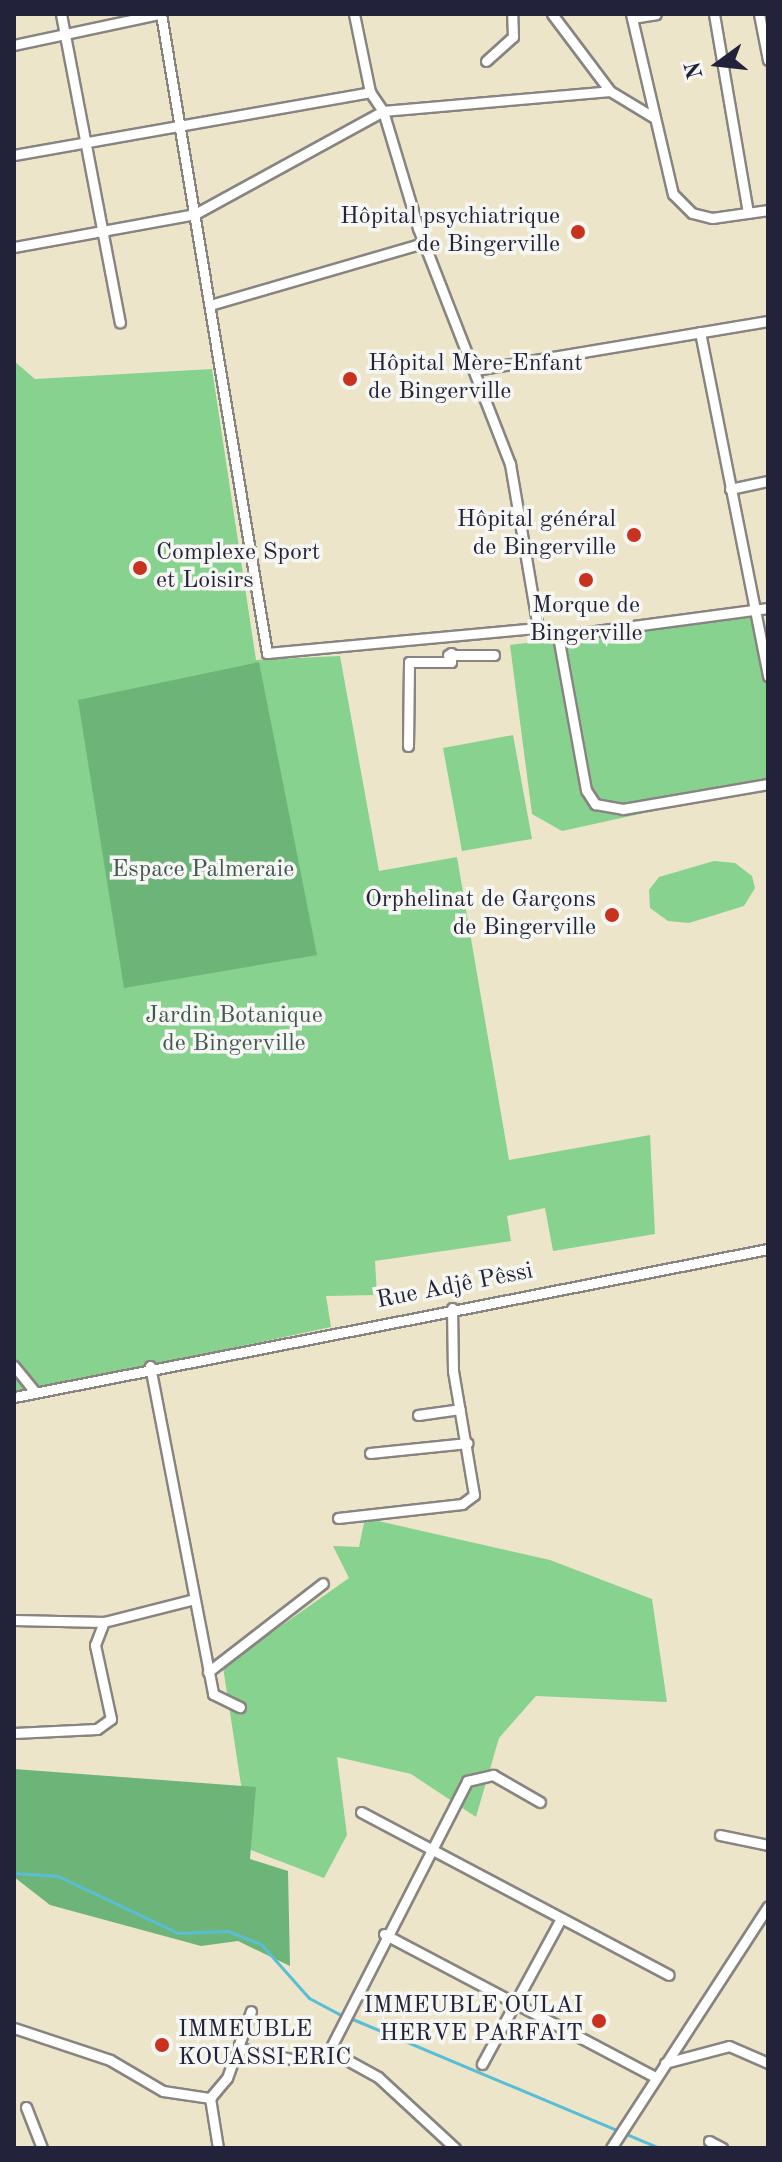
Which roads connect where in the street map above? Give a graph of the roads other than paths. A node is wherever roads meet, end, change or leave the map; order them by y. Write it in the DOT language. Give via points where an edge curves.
graph roads {
  1 [pos="61,14"];
  2 [pos="160,14"];
  3 [pos="354,14"];
  4 [pos="512,14"];
  5 [pos="552,14"];
  6 [pos="656,14"];
  7 [pos="714,14"];
  8 [pos="759,14"];
  9 [pos="632,16"];
  10 [pos="65,35"];
  11 [pos="14,45"];
  12 [pos="768,60"];
  13 [pos="486,61"];
  14 [pos="610,91"];
  15 [pos="370,92"];
  16 [pos="383,111"];
  17 [pos="653,117"];
  18 [pos="179,126"];
  19 [pos="86,142"];
  20 [pos="14,155"];
  21 [pos="768,210"];
  22 [pos="748,213"];
  23 [pos="195,214"];
  24 [pos="104,232"];
  25 [pos="424,243"];
  26 [pos="14,247"];
  27 [pos="210,305"];
  28 [pos="768,321"];
  29 [pos="120,322"];
  30 [pos="700,332"];
  31 [pos="475,370"];
  32 [pos="768,481"];
  33 [pos="730,489"];
  34 [pos="768,608"];
  35 [pos="753,610"];
  36 [pos="538,628"];
  37 [pos="558,636"];
  38 [pos="494,655"];
  39 [pos="768,676"];
  40 [pos="408,746"];
  41 [pos="768,784"];
  42 [pos="768,1249"];
  43 [pos="452,1308"];
  44 [pos="14,1366"];
  45 [pos="150,1366"];
  46 [pos="35,1392"];
  47 [pos="14,1397"];
  48 [pos="460,1409"];
  49 [pos="418,1415"];
  50 [pos="467,1443"];
  51 [pos="370,1453"];
  52 [pos="338,1518"];
  53 [pos="323,1583"];
  54 [pos="194,1599"];
  55 [pos="14,1620"];
  56 [pos="104,1622"];
  57 [pos="208,1672"];
  58 [pos="240,1707"];
  59 [pos="14,1733"];
  60 [pos="540,1802"];
  61 [pos="361,1812"];
  62 [pos="720,1835"];
  63 [pos="768,1845"];
  64 [pos="430,1851"];
  65 [pos="768,1906"];
  66 [pos="559,1922"];
  67 [pos="384,1934"];
  68 [pos="669,1975"];
  69 [pos="515,2004"];
  70 [pos="251,2011"];
  71 [pos="14,2028"];
  72 [pos="239,2048"];
  73 [pos="329,2050"];
  74 [pos="665,2063"];
  75 [pos="768,2063"];
  76 [pos="482,2064"];
  77 [pos="655,2077"];
  78 [pos="210,2098"];
  79 [pos="26,2107"];
  80 [pos="709,2141"];
  81 [pos="42,2148"];
  82 [pos="218,2148"];
  83 [pos="455,2148"];
  84 [pos="611,2148"];
  85 [pos="722,2148"];
  1 -- 10 [label="street"];
  2 -- 10 [label="street"];
  2 -- 18 [label="street"];
  3 -- 15 [label="street"];
  4 -- 13 [label="street" via="513,37"];
  5 -- 14 [label="street"];
  6 -- 9 [label="street"];
  7 -- 22 [label="street"];
  8 -- 12 [label="street"];
  9 -- 17 [label="street"];
  10 -- 11 [label="street"];
  10 -- 19 [label="street"];
  14 -- 16 [label="street"];
  14 -- 17 [label="street"];
  15 -- 16 [label="street"];
  15 -- 18 [label="street"];
  16 -- 23 [label="street"];
  16 -- 25 [label="street"];
  17 -- 22 [label="street" via="665,175 682,205 712,218"];
  18 -- 19 [label="street"];
  18 -- 23 [label="street"];
  19 -- 20 [label="street"];
  19 -- 24 [label="street"];
  21 -- 22 [label="street"];
  23 -- 24 [label="street"];
  23 -- 27 [label="street"];
  24 -- 26 [label="street"];
  24 -- 29 [label="street"];
  25 -- 27 [label="street"];
  25 -- 31 [label="street"];
  27 -- 36 [label="street" via="267,653"];
  28 -- 30 [label="street"];
  30 -- 31 [label="street"];
  30 -- 33 [label="street"];
  31 -- 36 [label="street" via="510,464"];
  32 -- 33 [label="street"];
  33 -- 35 [label="street"];
  34 -- 35 [label="street"];
  35 -- 37 [label="street"];
  35 -- 39 [label="street"];
  36 -- 37 [label="street"];
  37 -- 41 [label="street" via="586,790 595,804 623,809"];
  38 -- 40 [label="street" via="449,654 451,662 409,662"];
  42 -- 43 [label="street, Rue Adjê Pêssi"];
  43 -- 45 [label="street, Rue Adjê Pêssi"];
  43 -- 48 [label="street"];
  44 -- 46 [label="street"];
  45 -- 46 [label="street, Rue Adjê Pêssi"];
  45 -- 54 [label="street"];
  46 -- 47 [label="street, Rue Adjê Pêssi"];
  48 -- 49 [label="street"];
  48 -- 50 [label="street"];
  50 -- 51 [label="street"];
  50 -- 52 [label="street" via="475,1485 470,1501"];
  53 -- 57 [label="street"];
  54 -- 56 [label="street"];
  54 -- 57 [label="street"];
  55 -- 56 [label="street"];
  56 -- 59 [label="street" via="95,1645 111,1719 97,1729"];
  57 -- 58 [label="street" via="217,1701"];
  60 -- 64 [label="street" via="493,1775 477,1774 462,1787"];
  61 -- 64 [label="street"];
  62 -- 63 [label="street"];
  64 -- 66 [label="street"];
  64 -- 67 [label="street"];
  65 -- 74 [label="street" via="736,1966"];
  66 -- 68 [label="street"];
  66 -- 69 [label="street"];
  67 -- 69 [label="street"];
  67 -- 73 [label="street"];
  69 -- 76 [label="street"];
  69 -- 77 [label="street"];
  70 -- 72 [label="street"];
  71 -- 78 [label="street" via="110,2060 163,2091"];
  72 -- 73 [label="street" via="296,2060"];
  72 -- 78 [label="street"];
  73 -- 83 [label="street" via="378,2077"];
  74 -- 75 [label="street" via="729,2046"];
  74 -- 77 [label="street"];
  77 -- 84 [label="street"];
  78 -- 82 [label="street"];
  79 -- 81 [label="street"];
  80 -- 85 [label="street"];
}
